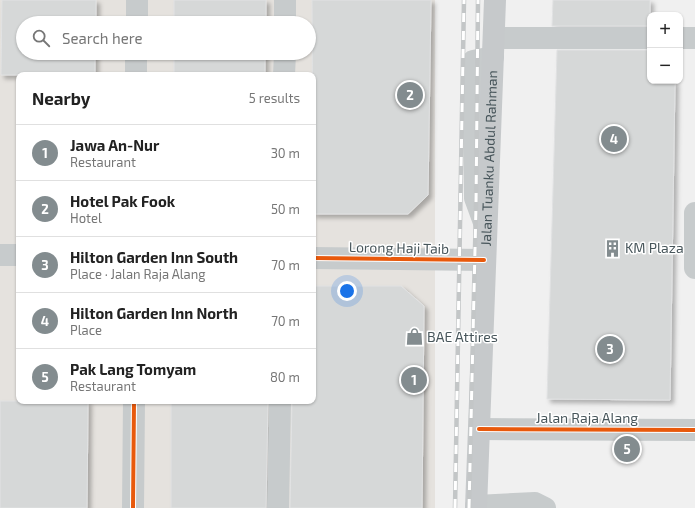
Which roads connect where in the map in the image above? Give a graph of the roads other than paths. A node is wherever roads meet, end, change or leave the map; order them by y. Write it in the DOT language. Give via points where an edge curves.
graph roads {
  1 [pos="137,0"];
  2 [pos="285,0"];
  3 [pos="495,0"];
  4 [pos="137,16"];
  5 [pos="285,16"];
  6 [pos="647,38"];
  7 [pos="683,38"];
  8 [pos="695,38"];
  9 [pos="494,48"];
  10 [pos="136,60"];
  11 [pos="284,60"];
  12 [pos="136,72"];
  13 [pos="284,72"];
  14 [pos="695,213"];
  15 [pos="0,255"];
  16 [pos="16,255"];
  17 [pos="316,258"];
  18 [pos="484,260"];
  19 [pos="695,268"];
  20 [pos="134,404"];
  21 [pos="280,404"];
  22 [pos="479,429"];
  23 [pos="695,430"];
  24 [pos="476,507"];
  25 [pos="133,508"];
  26 [pos="278,508"];
  27 [pos="545,508"];
  1 -- 4 [label="street"];
  2 -- 5 [label="street"];
  3 -- 9 [label="main road, Jalan Tuanku Abdul Rahman"];
  6 -- 9 [label="street"];
  7 -- 8 [label="street"];
  9 -- 18 [label="main road, Jalan Tuanku Abdul Rahman"];
  10 -- 12 [label="street"];
  11 -- 13 [label="street"];
  14 -- 19 [label="street"];
  15 -- 16 [label="street"];
  17 -- 18 [label="street, Lorong Haji Taib"];
  18 -- 22 [label="main road, Jalan Tuanku Abdul Rahman"];
  20 -- 25 [label="street"];
  21 -- 26 [label="street"];
  22 -- 23 [label="street, Jalan Raja Alang"];
  22 -- 24 [label="main road, Jalan Tuanku Abdul Rahman"];
  24 -- 27 [label="street" via="535,503"];
}
